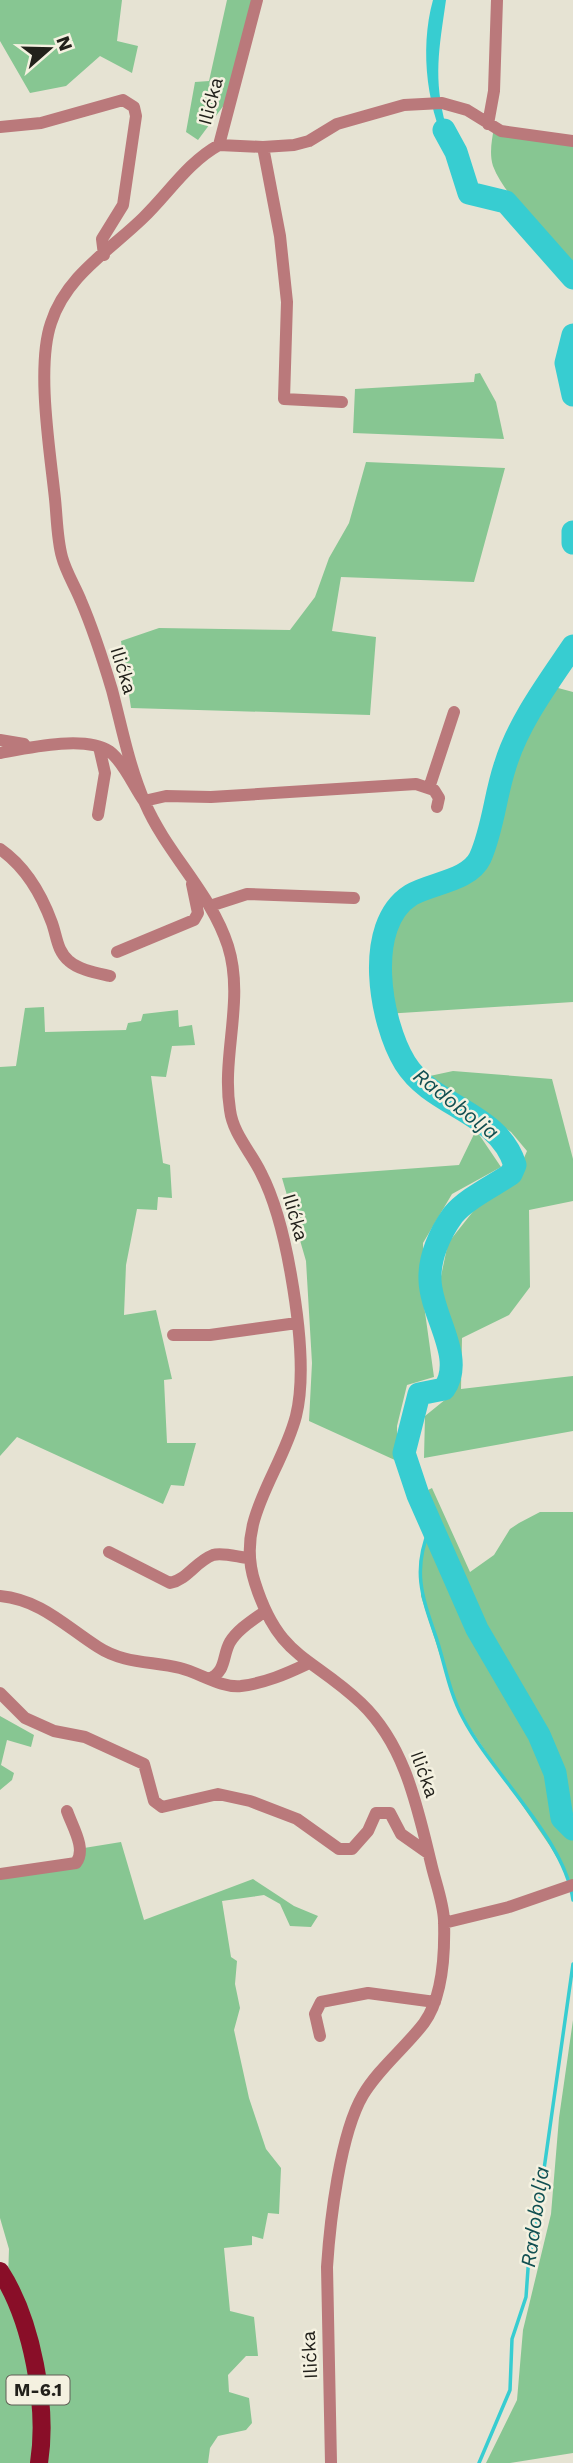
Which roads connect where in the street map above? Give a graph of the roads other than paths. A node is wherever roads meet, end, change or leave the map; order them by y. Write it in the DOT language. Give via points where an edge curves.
graph roads {
  1 [pos="257,0"];
  2 [pos="497,0"];
  3 [pos="488,124"];
  4 [pos="0,127"];
  5 [pos="573,141"];
  6 [pos="219,145"];
  7 [pos="263,147"];
  8 [pos="104,255"];
  9 [pos="342,402"];
  10 [pos="454,712"];
  11 [pos="0,740"];
  12 [pos="43,744"];
  13 [pos="99,747"];
  14 [pos="0,754"];
  15 [pos="429,788"];
  16 [pos="144,801"];
  17 [pos="438,807"];
  18 [pos="98,815"];
  19 [pos="0,849"];
  20 [pos="192,880"];
  21 [pos="354,898"];
  22 [pos="210,906"];
  23 [pos="117,952"];
  24 [pos="110,976"];
  25 [pos="297,1323"];
  26 [pos="173,1335"];
  27 [pos="109,1552"];
  28 [pos="248,1558"];
  29 [pos="0,1596"];
  30 [pos="264,1612"];
  31 [pos="307,1664"];
  32 [pos="209,1679"];
  33 [pos="0,1693"];
  34 [pos="67,1811"];
  35 [pos="428,1853"];
  36 [pos="0,1874"];
  37 [pos="568,1887"];
  38 [pos="444,1923"];
  39 [pos="435,2001"];
  40 [pos="320,2036"];
  41 [pos="0,2271"];
  42 [pos="40,2463"];
  43 [pos="331,2463"];
  1 -- 6 [label="street, Ilićka"];
  2 -- 3 [label="street" via="494,91"];
  3 -- 5 [label="street" via="501,131"];
  3 -- 7 [label="street" via="454,104 404,105 337,124 309,141"];
  4 -- 8 [label="street" via="41,123 123,100 134,107 123,205 102,239"];
  6 -- 7 [label="street"];
  6 -- 8 [label="street, Ilićka" via="199,158"];
  7 -- 9 [label="street" via="287,302 284,399"];
  8 -- 16 [label="street, Ilićka" via="74,278 52,318 44,347 49,442 62,558 98,649"];
  10 -- 15 [label="street"];
  11 -- 12 [label="street"];
  12 -- 13 [label="street"];
  12 -- 14 [label="street"];
  13 -- 16 [label="street" via="116,758"];
  13 -- 18 [label="street" via="105,773"];
  15 -- 16 [label="street" via="416,784 166,796"];
  15 -- 17 [label="street" via="439,797"];
  16 -- 20 [label="street, Ilićka"];
  19 -- 24 [label="street" via="18,861 33,883 65,957"];
  20 -- 22 [label="street, Ilićka"];
  20 -- 23 [label="street" via="198,913 194,920"];
  21 -- 22 [label="street" via="247,894"];
  22 -- 25 [label="street, Ilićka" via="233,969 231,1119 261,1171 284,1238"];
  25 -- 26 [label="street" via="210,1335"];
  25 -- 28 [label="street, Ilićka" via="300,1381 296,1416 251,1521"];
  27 -- 28 [label="street" via="170,1583 183,1580 215,1554"];
  28 -- 30 [label="street, Ilićka"];
  29 -- 32 [label="street" via="36,1605 100,1648 127,1660 180,1668"];
  30 -- 31 [label="street, Ilićka" via="284,1643"];
  30 -- 32 [label="street" via="237,1632 223,1667"];
  31 -- 32 [label="street" via="282,1676 238,1686"];
  31 -- 35 [label="street, Ilićka" via="352,1695 380,1723 400,1758"];
  33 -- 35 [label="street" via="25,1718 54,1731 85,1737 144,1764 154,1801 162,1807 218,1794 250,1801 297,1819 339,1849 352,1849 382,1811 390,1813 401,1834"];
  34 -- 36 [label="street" via="80,1847 76,1863"];
  35 -- 38 [label="street, Ilićka"];
  37 -- 38 [label="street"];
  38 -- 39 [label="street, Ilićka"];
  39 -- 40 [label="street" via="368,1993 321,2002 316,2014"];
  39 -- 43 [label="street, Ilićka" via="426,2021 364,2092 351,2121 328,2258"];
  41 -- 42 [label="main road, M-6.1" via="22,2318 43,2413"];
}
